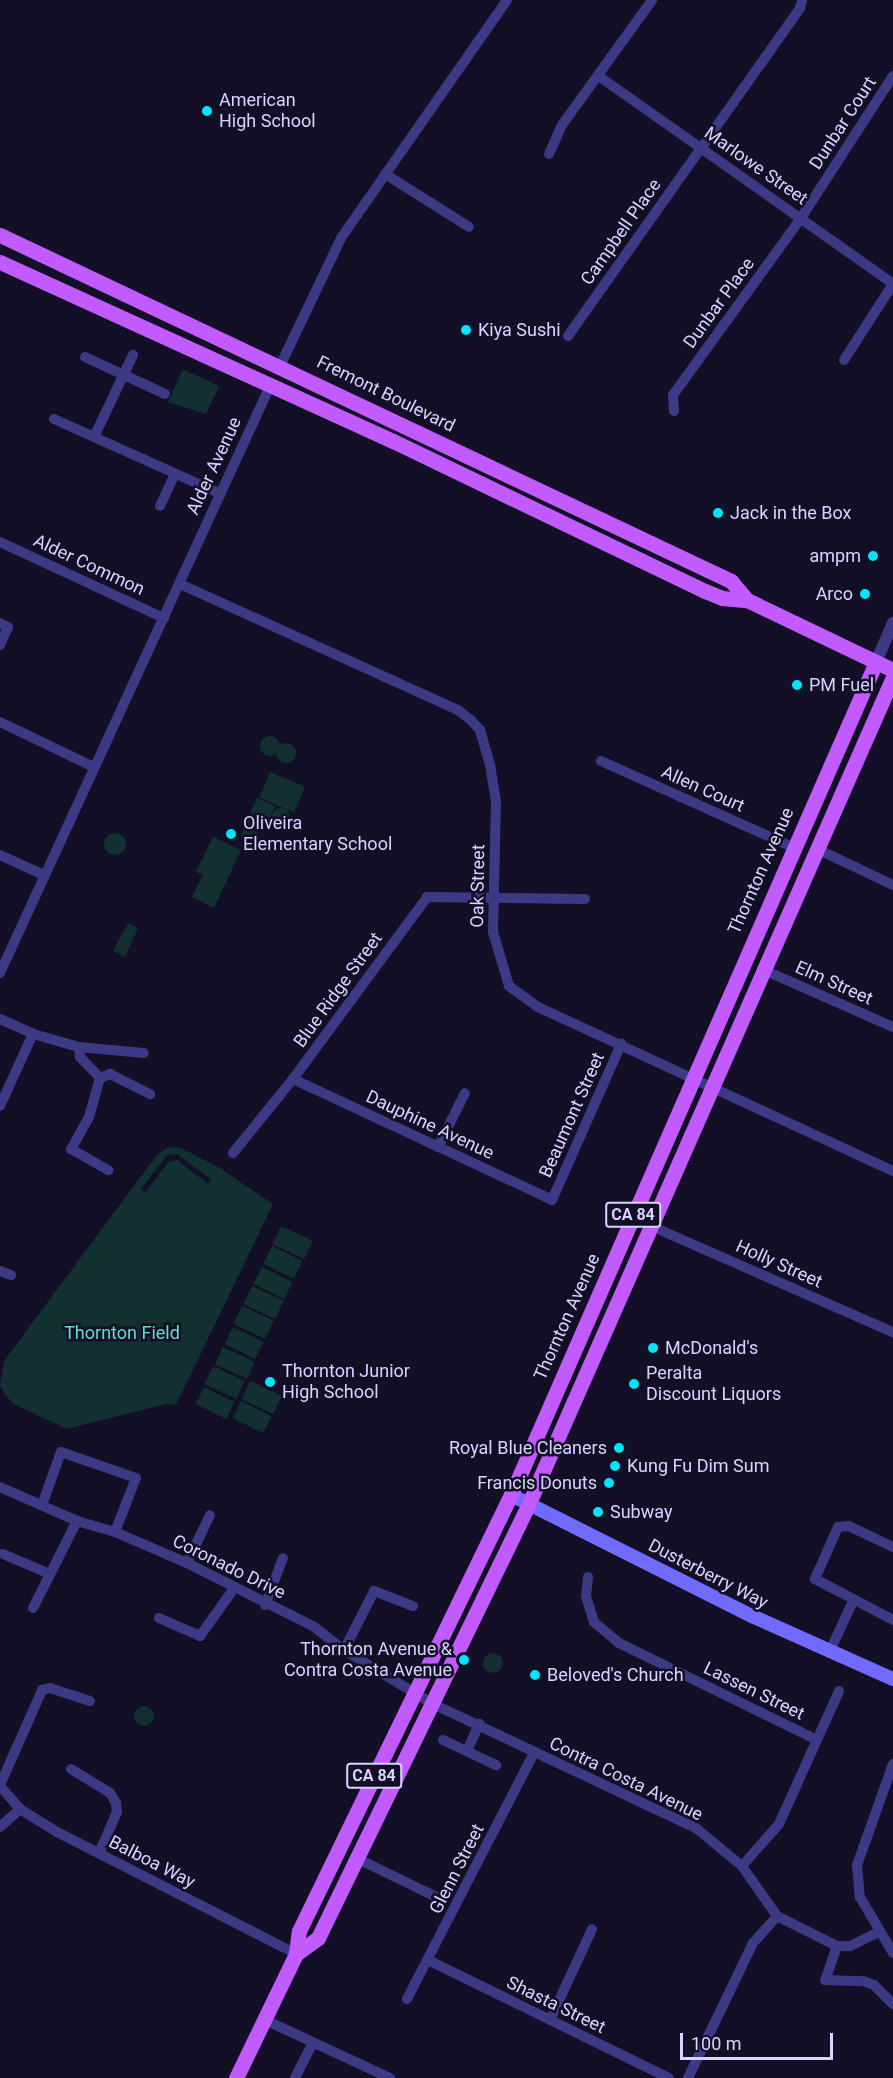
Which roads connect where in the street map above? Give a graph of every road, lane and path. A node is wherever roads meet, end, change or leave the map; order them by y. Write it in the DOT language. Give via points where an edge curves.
graph roads {
  1 [pos="507,0"];
  2 [pos="652,0"];
  3 [pos="802,0"];
  4 [pos="893,76"];
  5 [pos="600,77"];
  6 [pos="701,148"];
  7 [pos="549,154"];
  8 [pos="385,174"];
  9 [pos="801,218"];
  10 [pos="469,228"];
  11 [pos="0,235"];
  12 [pos="0,262"];
  13 [pos="893,284"];
  14 [pos="568,336"];
  15 [pos="133,355"];
  16 [pos="85,357"];
  17 [pos="844,360"];
  18 [pos="281,364"];
  19 [pos="123,374"];
  20 [pos="270,386"];
  21 [pos="165,394"];
  22 [pos="674,411"];
  23 [pos="54,419"];
  24 [pos="94,437"];
  25 [pos="175,474"];
  26 [pos="221,494"];
  27 [pos="160,506"];
  28 [pos="0,542"];
  29 [pos="180,584"];
  30 [pos="747,600"];
  31 [pos="164,618"];
  32 [pos="0,623"];
  33 [pos="893,624"];
  34 [pos="0,645"];
  35 [pos="876,662"];
  36 [pos="893,670"];
  37 [pos="893,677"];
  38 [pos="0,722"];
  39 [pos="601,761"];
  40 [pos="94,767"];
  41 [pos="792,847"];
  42 [pos="817,849"];
  43 [pos="0,855"];
  44 [pos="44,875"];
  45 [pos="893,885"];
  46 [pos="493,898"];
  47 [pos="585,899"];
  48 [pos="762,969"];
  49 [pos="0,973"];
  50 [pos="0,1019"];
  51 [pos="893,1028"];
  52 [pos="33,1034"];
  53 [pos="621,1044"];
  54 [pos="79,1047"];
  55 [pos="144,1053"];
  56 [pos="693,1077"];
  57 [pos="100,1078"];
  58 [pos="294,1078"];
  59 [pos="710,1088"];
  60 [pos="465,1093"];
  61 [pos="150,1094"];
  62 [pos="0,1106"];
  63 [pos="438,1147"];
  64 [pos="233,1153"];
  65 [pos="108,1170"];
  66 [pos="893,1171"];
  67 [pos="552,1200"];
  68 [pos="651,1226"];
  69 [pos="893,1332"];
  70 [pos="0,1487"];
  71 [pos="511,1495"];
  72 [pos="529,1503"];
  73 [pos="42,1505"];
  74 [pos="210,1515"];
  75 [pos="76,1521"];
  76 [pos="115,1532"];
  77 [pos="893,1547"];
  78 [pos="3,1554"];
  79 [pos="283,1558"];
  80 [pos="187,1563"];
  81 [pos="50,1574"];
  82 [pos="588,1577"];
  83 [pos="235,1587"];
  84 [pos="853,1601"];
  85 [pos="265,1605"];
  86 [pos="413,1606"];
  87 [pos="33,1608"];
  88 [pos="159,1618"];
  89 [pos="893,1620"];
  90 [pos="344,1650"];
  91 [pos="829,1653"];
  92 [pos="893,1679"];
  93 [pos="839,1691"];
  94 [pos="414,1693"];
  95 [pos="90,1701"];
  96 [pos="431,1703"];
  97 [pos="479,1724"];
  98 [pos="443,1740"];
  99 [pos="817,1740"];
  100 [pos="467,1751"];
  101 [pos="534,1753"];
  102 [pos="893,1764"];
  103 [pos="496,1765"];
  104 [pos="71,1769"];
  105 [pos="0,1785"];
  106 [pos="20,1809"];
  107 [pos="0,1827"];
  108 [pos="99,1853"];
  109 [pos="356,1858"];
  110 [pos="742,1866"];
  111 [pos="441,1899"];
  112 [pos="777,1916"];
  113 [pos="592,1929"];
  114 [pos="879,1932"];
  115 [pos="837,1946"];
  116 [pos="893,1953"];
  117 [pos="296,1954"];
  118 [pos="430,1961"];
  119 [pos="407,1999"];
  120 [pos="893,2004"];
  121 [pos="265,2020"];
  122 [pos="550,2020"];
  123 [pos="313,2042"];
  124 [pos="236,2078"];
  125 [pos="295,2078"];
  126 [pos="390,2078"];
  127 [pos="669,2078"];
  128 [pos="688,2078"];
  1 -- 8 [label="street, Alder Avenue"];
  2 -- 5 [label="street"];
  3 -- 6 [label="street, Campbell Place"];
  4 -- 9 [label="street, Dunbar Court"];
  5 -- 6 [label="street, Marlowe Street"];
  5 -- 7 [label="street" via="562,125"];
  6 -- 9 [label="street, Marlowe Street"];
  6 -- 14 [label="street, Campbell Place"];
  8 -- 10 [label="street"];
  8 -- 18 [label="street, Alder Avenue" via="331,255"];
  9 -- 13 [label="street, Marlowe Street"];
  9 -- 22 [label="street, Dunbar Place" via="673,395"];
  11 -- 18 [label="main road, Fremont Boulevard"];
  12 -- 20 [label="main road, Fremont Boulevard"];
  13 -- 17 [label="street"];
  15 -- 19 [label="street"];
  16 -- 19 [label="street"];
  18 -- 20 [label="street, Alder Avenue"];
  18 -- 30 [label="main road, Fremont Boulevard" via="731,581"];
  19 -- 21 [label="street"];
  19 -- 24 [label="street"];
  20 -- 26 [label="street, Alder Avenue"];
  20 -- 30 [label="main road, Fremont Boulevard" via="705,591 722,598"];
  23 -- 24 [label="street"];
  24 -- 25 [label="street"];
  25 -- 26 [label="street"];
  25 -- 27 [label="street"];
  26 -- 29 [label="street, Alder Avenue"];
  28 -- 31 [label="street, Alder Common"];
  29 -- 31 [label="street, Alder Avenue"];
  29 -- 46 [label="street, Oak Street" via="458,710 471,720 480,730 496,801"];
  30 -- 35 [label="main road, Fremont Boulevard"];
  31 -- 40 [label="street, Alder Avenue"];
  32 -- 34 [label="street" via="8,627"];
  33 -- 35 [label="street, Thornton Avenue"];
  35 -- 36 [label="main road, Fremont Boulevard"];
  35 -- 41 [label="main road, Thornton Avenue / CA 84"];
  37 -- 42 [label="main road, Thornton Avenue / CA 84"];
  38 -- 40 [label="street"];
  39 -- 41 [label="street, Allen Court"];
  40 -- 44 [label="street, Alder Avenue"];
  41 -- 56 [label="main road, Thornton Avenue / CA 84"];
  42 -- 45 [label="street"];
  42 -- 48 [label="main road, Thornton Avenue / CA 84"];
  43 -- 44 [label="street"];
  44 -- 49 [label="street, Alder Avenue"];
  46 -- 47 [label="street"];
  46 -- 53 [label="street, Oak Street" via="493,932 509,986 538,1007"];
  46 -- 58 [label="street, Blue Ridge Street" via="427,897"];
  48 -- 51 [label="street, Elm Street"];
  48 -- 59 [label="main road, Thornton Avenue / CA 84"];
  50 -- 52 [label="street"];
  52 -- 54 [label="street"];
  52 -- 62 [label="street"];
  53 -- 56 [label="street, Oak Street"];
  53 -- 67 [label="street, Beaumont Street"];
  54 -- 55 [label="street"];
  54 -- 57 [label="street" via="80,1057"];
  56 -- 59 [label="street, Oak Street"];
  56 -- 71 [label="main road, Thornton Avenue / CA 84"];
  57 -- 61 [label="street" via="110,1074"];
  57 -- 65 [label="street" via="89,1117 71,1149"];
  58 -- 63 [label="street, Dauphine Avenue"];
  58 -- 64 [label="street, Blue Ridge Street"];
  59 -- 66 [label="street, Oak Street"];
  59 -- 68 [label="main road, Thornton Avenue / CA 84"];
  60 -- 63 [label="street"];
  63 -- 67 [label="street, Dauphine Avenue"];
  68 -- 69 [label="street, Holly Street"];
  68 -- 72 [label="main road, Thornton Avenue / CA 84"];
  70 -- 73 [label="street, Coronado Drive"];
  71 -- 72 [label="main road, Dusterberry Way"];
  71 -- 94 [label="main road, Thornton Avenue / CA 84"];
  72 -- 91 [label="main road, Dusterberry Way"];
  72 -- 96 [label="main road, Thornton Avenue / CA 84"];
  73 -- 75 [label="street, Coronado Drive"];
  73 -- 76 [label="street" via="61,1452 136,1478"];
  74 -- 80 [label="street"];
  75 -- 76 [label="street, Coronado Drive"];
  75 -- 81 [label="street"];
  76 -- 80 [label="street, Coronado Drive"];
  77 -- 84 [label="street" via="849,1526 838,1527 815,1578"];
  78 -- 81 [label="street"];
  79 -- 85 [label="street"];
  80 -- 83 [label="street, Coronado Drive"];
  81 -- 87 [label="street"];
  82 -- 99 [label="street, Lassen Street" via="586,1596 594,1622 619,1643"];
  83 -- 85 [label="street, Coronado Drive"];
  83 -- 88 [label="street" via="200,1636"];
  84 -- 89 [label="street"];
  84 -- 91 [label="street"];
  85 -- 90 [label="street, Coronado Drive" via="313,1626"];
  86 -- 90 [label="street" via="374,1591"];
  90 -- 94 [label="street, Coronado Drive"];
  91 -- 92 [label="main road, Dusterberry Way"];
  93 -- 99 [label="street"];
  94 -- 96 [label="street, Coronado Drive"];
  94 -- 117 [label="main road, Thornton Avenue / CA 84" via="299,1931"];
  95 -- 105 [label="street" via="50,1688 42,1690"];
  96 -- 97 [label="street, Contra Costa Avenue"];
  96 -- 109 [label="main road, Thornton Avenue / CA 84"];
  97 -- 100 [label="street"];
  97 -- 101 [label="street, Contra Costa Avenue"];
  98 -- 100 [label="street"];
  99 -- 110 [label="street" via="779,1824"];
  100 -- 103 [label="street"];
  101 -- 110 [label="street, Contra Costa Avenue" via="696,1828"];
  101 -- 118 [label="street, Glenn Street"];
  102 -- 114 [label="street" via="857,1865 860,1897"];
  104 -- 108 [label="street" via="110,1793 116,1803 117,1812"];
  105 -- 106 [label="street, Balboa Way"];
  106 -- 107 [label="street"];
  106 -- 108 [label="street, Balboa Way"];
  108 -- 117 [label="street, Balboa Way"];
  109 -- 111 [label="street"];
  109 -- 117 [label="main road, Thornton Avenue / CA 84" via="318,1938"];
  110 -- 112 [label="street, Contra Costa Avenue"];
  112 -- 115 [label="street, Contra Costa Avenue"];
  112 -- 128 [label="street" via="753,1943"];
  113 -- 122 [label="street"];
  114 -- 115 [label="street" via="862,1942"];
  114 -- 116 [label="street"];
  115 -- 120 [label="street" via="825,1980 863,1981 874,1985"];
  117 -- 121 [label="main road, Thornton Avenue / CA 84"];
  118 -- 119 [label="street, Glenn Street"];
  118 -- 122 [label="street, Shasta Street"];
  121 -- 123 [label="street"];
  121 -- 124 [label="main road, Thornton Avenue / CA 84"];
  122 -- 127 [label="street, Shasta Street"];
  123 -- 125 [label="street"];
  123 -- 126 [label="street"];
}
